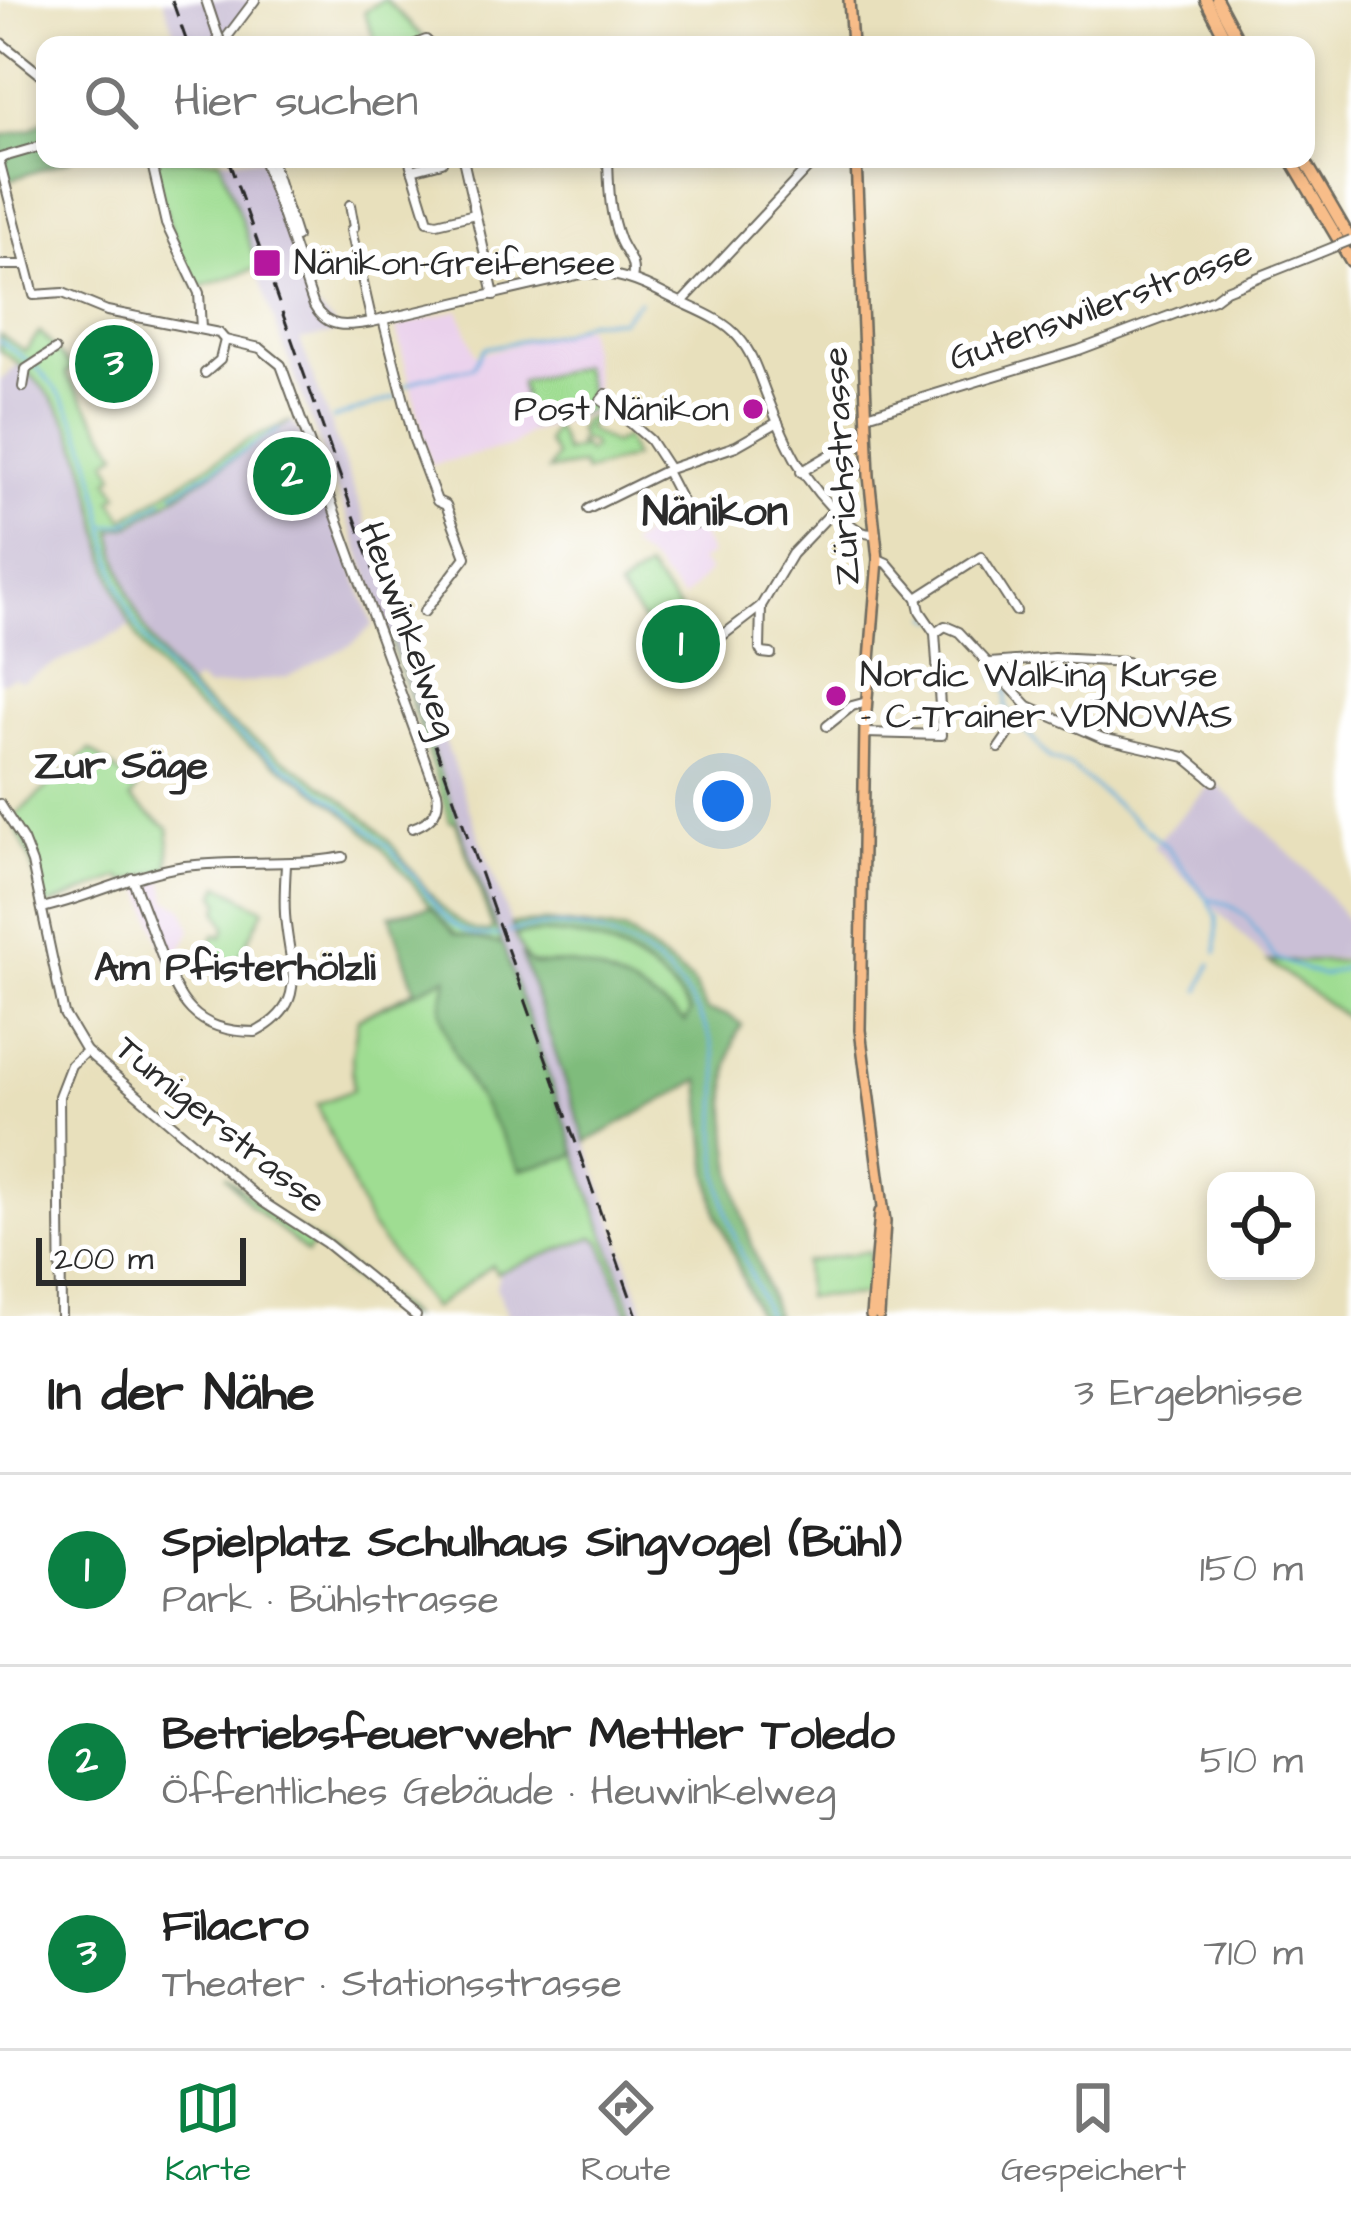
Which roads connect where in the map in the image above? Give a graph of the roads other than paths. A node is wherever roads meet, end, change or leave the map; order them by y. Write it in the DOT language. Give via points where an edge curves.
graph roads {
  1 [pos="206,0"];
  2 [pos="255,0"];
  3 [pos="849,0"];
  4 [pos="1206,0"];
  5 [pos="1217,0"];
  6 [pos="219,36"];
  7 [pos="228,36"];
  8 [pos="851,36"];
  9 [pos="1224,36"];
  10 [pos="1236,36"];
  11 [pos="0,42"];
  12 [pos="36,70"];
  13 [pos="36,148"];
  14 [pos="0,161"];
  15 [pos="153,168"];
  16 [pos="270,168"];
  17 [pos="411,168"];
  18 [pos="465,168"];
  19 [pos="608,168"];
  20 [pos="807,168"];
  21 [pos="856,168"];
  22 [pos="1296,168"];
  23 [pos="1309,168"];
  24 [pos="350,205"];
  25 [pos="476,214"];
  26 [pos="1351,240"];
  27 [pos="1351,262"];
  28 [pos="0,265"];
  29 [pos="25,265"];
  30 [pos="632,279"];
  31 [pos="494,295"];
  32 [pos="681,303"];
  33 [pos="383,319"];
  34 [pos="372,322"];
  35 [pos="201,328"];
  36 [pos="225,340"];
  37 [pos="55,350"];
  38 [pos="206,373"];
  39 [pos="22,387"];
  40 [pos="610,405"];
  41 [pos="867,415"];
  42 [pos="778,422"];
  43 [pos="868,443"];
  44 [pos="667,470"];
  45 [pos="801,472"];
  46 [pos="588,509"];
  47 [pos="834,510"];
  48 [pos="694,525"];
  49 [pos="876,534"];
  50 [pos="878,559"];
  51 [pos="917,598"];
  52 [pos="761,606"];
  53 [pos="1016,611"];
  54 [pos="424,612"];
  55 [pos="935,633"];
  56 [pos="718,639"];
  57 [pos="771,654"];
  58 [pos="1127,662"];
  59 [pos="989,663"];
  60 [pos="867,702"];
  61 [pos="1028,706"];
  62 [pos="826,726"];
  63 [pos="865,733"];
  64 [pos="999,748"];
  65 [pos="1214,781"];
  66 [pos="0,804"];
  67 [pos="412,828"];
  68 [pos="344,857"];
  69 [pos="286,865"];
  70 [pos="133,878"];
  71 [pos="42,908"];
  72 [pos="86,1051"];
  73 [pos="61,1316"];
  74 [pos="416,1316"];
  75 [pos="875,1316"];
  1 -- 6 [label="street, bridge"];
  2 -- 7 [label="street"];
  3 -- 8 [label="main road"];
  4 -- 9 [label="highway"];
  5 -- 10 [label="highway"];
  11 -- 12 [label="street"];
  13 -- 14 [label="street"];
  14 -- 29 [label="street"];
  15 -- 35 [label="street" via="166,224 199,292"];
  16 -- 34 [label="street" via="318,313 335,324"];
  17 -- 25 [label="street" via="428,221"];
  18 -- 25 [label="street"];
  19 -- 30 [label="street" via="610,207 634,265"];
  20 -- 32 [label="street"];
  21 -- 41 [label="main road, Zürichstrasse"];
  22 -- 27 [label="highway"];
  23 -- 26 [label="highway"];
  24 -- 34 [label="street"];
  25 -- 31 [label="street"];
  26 -- 41 [label="street, Gutenswilerstrasse, bridge" via="1079,350"];
  28 -- 29 [label="street"];
  29 -- 35 [label="street" via="34,295 63,293 107,311"];
  30 -- 31 [label="street" via="581,274"];
  30 -- 32 [label="street"];
  31 -- 33 [label="street"];
  32 -- 42 [label="street" via="743,343"];
  33 -- 34 [label="street"];
  33 -- 54 [label="street" via="414,440 466,557"];
  35 -- 36 [label="street"];
  36 -- 38 [label="street"];
  36 -- 67 [label="street, Heuwinkelweg" via="277,360 306,429 437,791 435,814"];
  37 -- 39 [label="street" via="33,365"];
  40 -- 44 [label="street" via="650,440"];
  41 -- 43 [label="main road, Zürichstrasse"];
  42 -- 44 [label="street"];
  42 -- 45 [label="street"];
  43 -- 45 [label="street"];
  43 -- 49 [label="main road, Zürichstrasse"];
  44 -- 46 [label="street"];
  44 -- 48 [label="street"];
  45 -- 47 [label="street"];
  47 -- 49 [label="street" via="862,533"];
  47 -- 52 [label="street" via="791,554"];
  49 -- 50 [label="main road, Zürichstrasse"];
  50 -- 51 [label="street"];
  50 -- 60 [label="main road, Zürichstrasse"];
  51 -- 53 [label="street" via="980,556"];
  51 -- 55 [label="street"];
  52 -- 56 [label="street"];
  52 -- 57 [label="street" via="760,649"];
  55 -- 59 [label="street" via="952,626"];
  55 -- 63 [label="street" via="942,735"];
  58 -- 59 [label="street"];
  59 -- 61 [label="street"];
  60 -- 62 [label="street"];
  60 -- 63 [label="main road, Zürichstrasse"];
  61 -- 64 [label="street"];
  61 -- 65 [label="street" via="1102,738 1185,757"];
  63 -- 75 [label="main road, Zürichstrasse" via="860,1030 882,1201"];
  66 -- 71 [label="street, Tumigerstrasse" via="23,840"];
  68 -- 69 [label="street"];
  69 -- 70 [label="street" via="208,864"];
  69 -- 70 [label="street" via="293,992 286,1010 256,1032 223,1029 187,1008"];
  70 -- 71 [label="street"];
  71 -- 72 [label="street, Tumigerstrasse" via="64,1014"];
  72 -- 73 [label="street" via="58,1096"];
  72 -- 74 [label="street, Tumigerstrasse" via="263,1202"];
}
